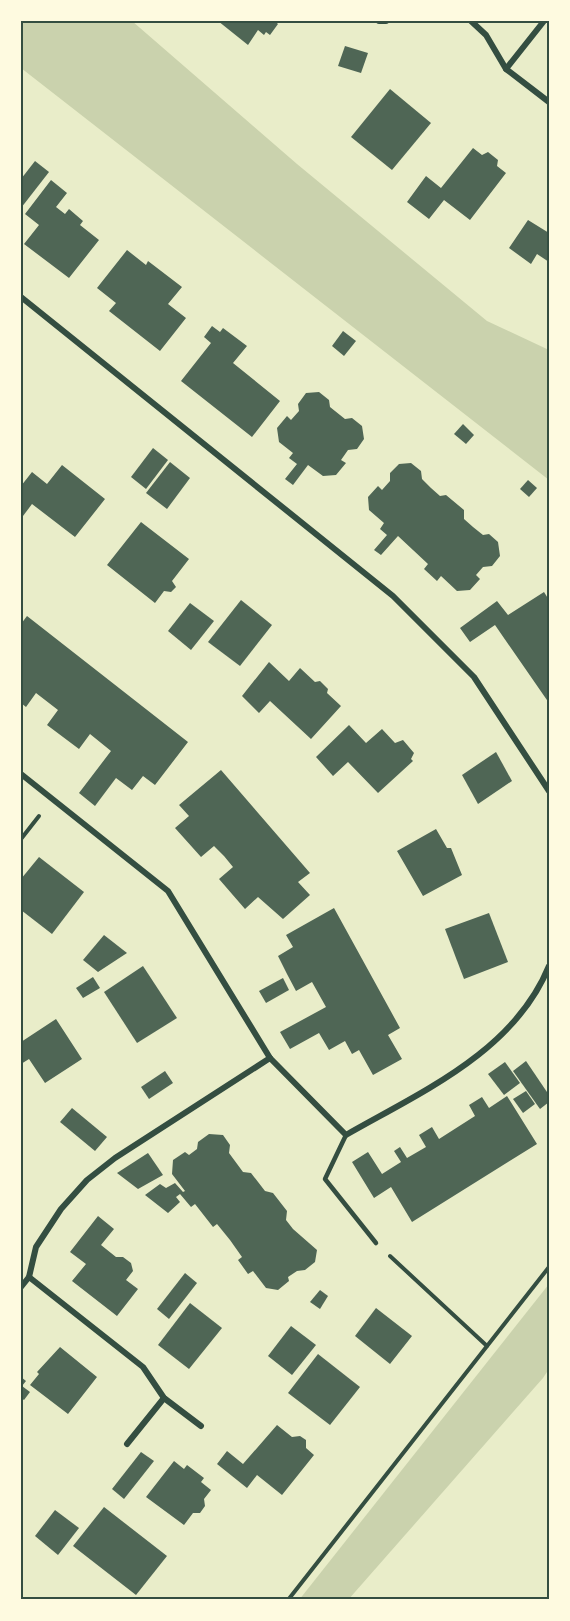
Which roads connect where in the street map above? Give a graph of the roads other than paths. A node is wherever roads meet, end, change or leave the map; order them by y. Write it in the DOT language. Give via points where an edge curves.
graph roads {
  1 [pos="379,21"];
  2 [pos="386,21"];
  3 [pos="471,21"];
  4 [pos="544,21"];
  5 [pos="506,69"];
  6 [pos="549,102"];
  7 [pos="21,297"];
  8 [pos="21,774"];
  9 [pos="549,791"];
  10 [pos="549,966"];
  11 [pos="270,1058"];
  12 [pos="346,1135"];
  13 [pos="376,1243"];
  14 [pos="29,1277"];
  15 [pos="21,1287"];
  16 [pos="164,1398"];
  17 [pos="201,1426"];
  18 [pos="128,1444"];
  1 -- 2 [label="street"];
  3 -- 5 [label="street" via="486,35"];
  4 -- 5 [label="street"];
  5 -- 6 [label="street"];
  7 -- 9 [label="street" via="393,596 474,677"];
  8 -- 11 [label="street" via="168,891"];
  10 -- 12 [label="street" via="543,981 505,1032 468,1062"];
  11 -- 12 [label="street"];
  11 -- 14 [label="street" via="87,1180 61,1209 36,1247"];
  12 -- 13 [label="lane" via="325,1179"];
  14 -- 15 [label="street"];
  14 -- 16 [label="street" via="143,1367"];
  16 -- 17 [label="street"];
  16 -- 18 [label="street"];
}
